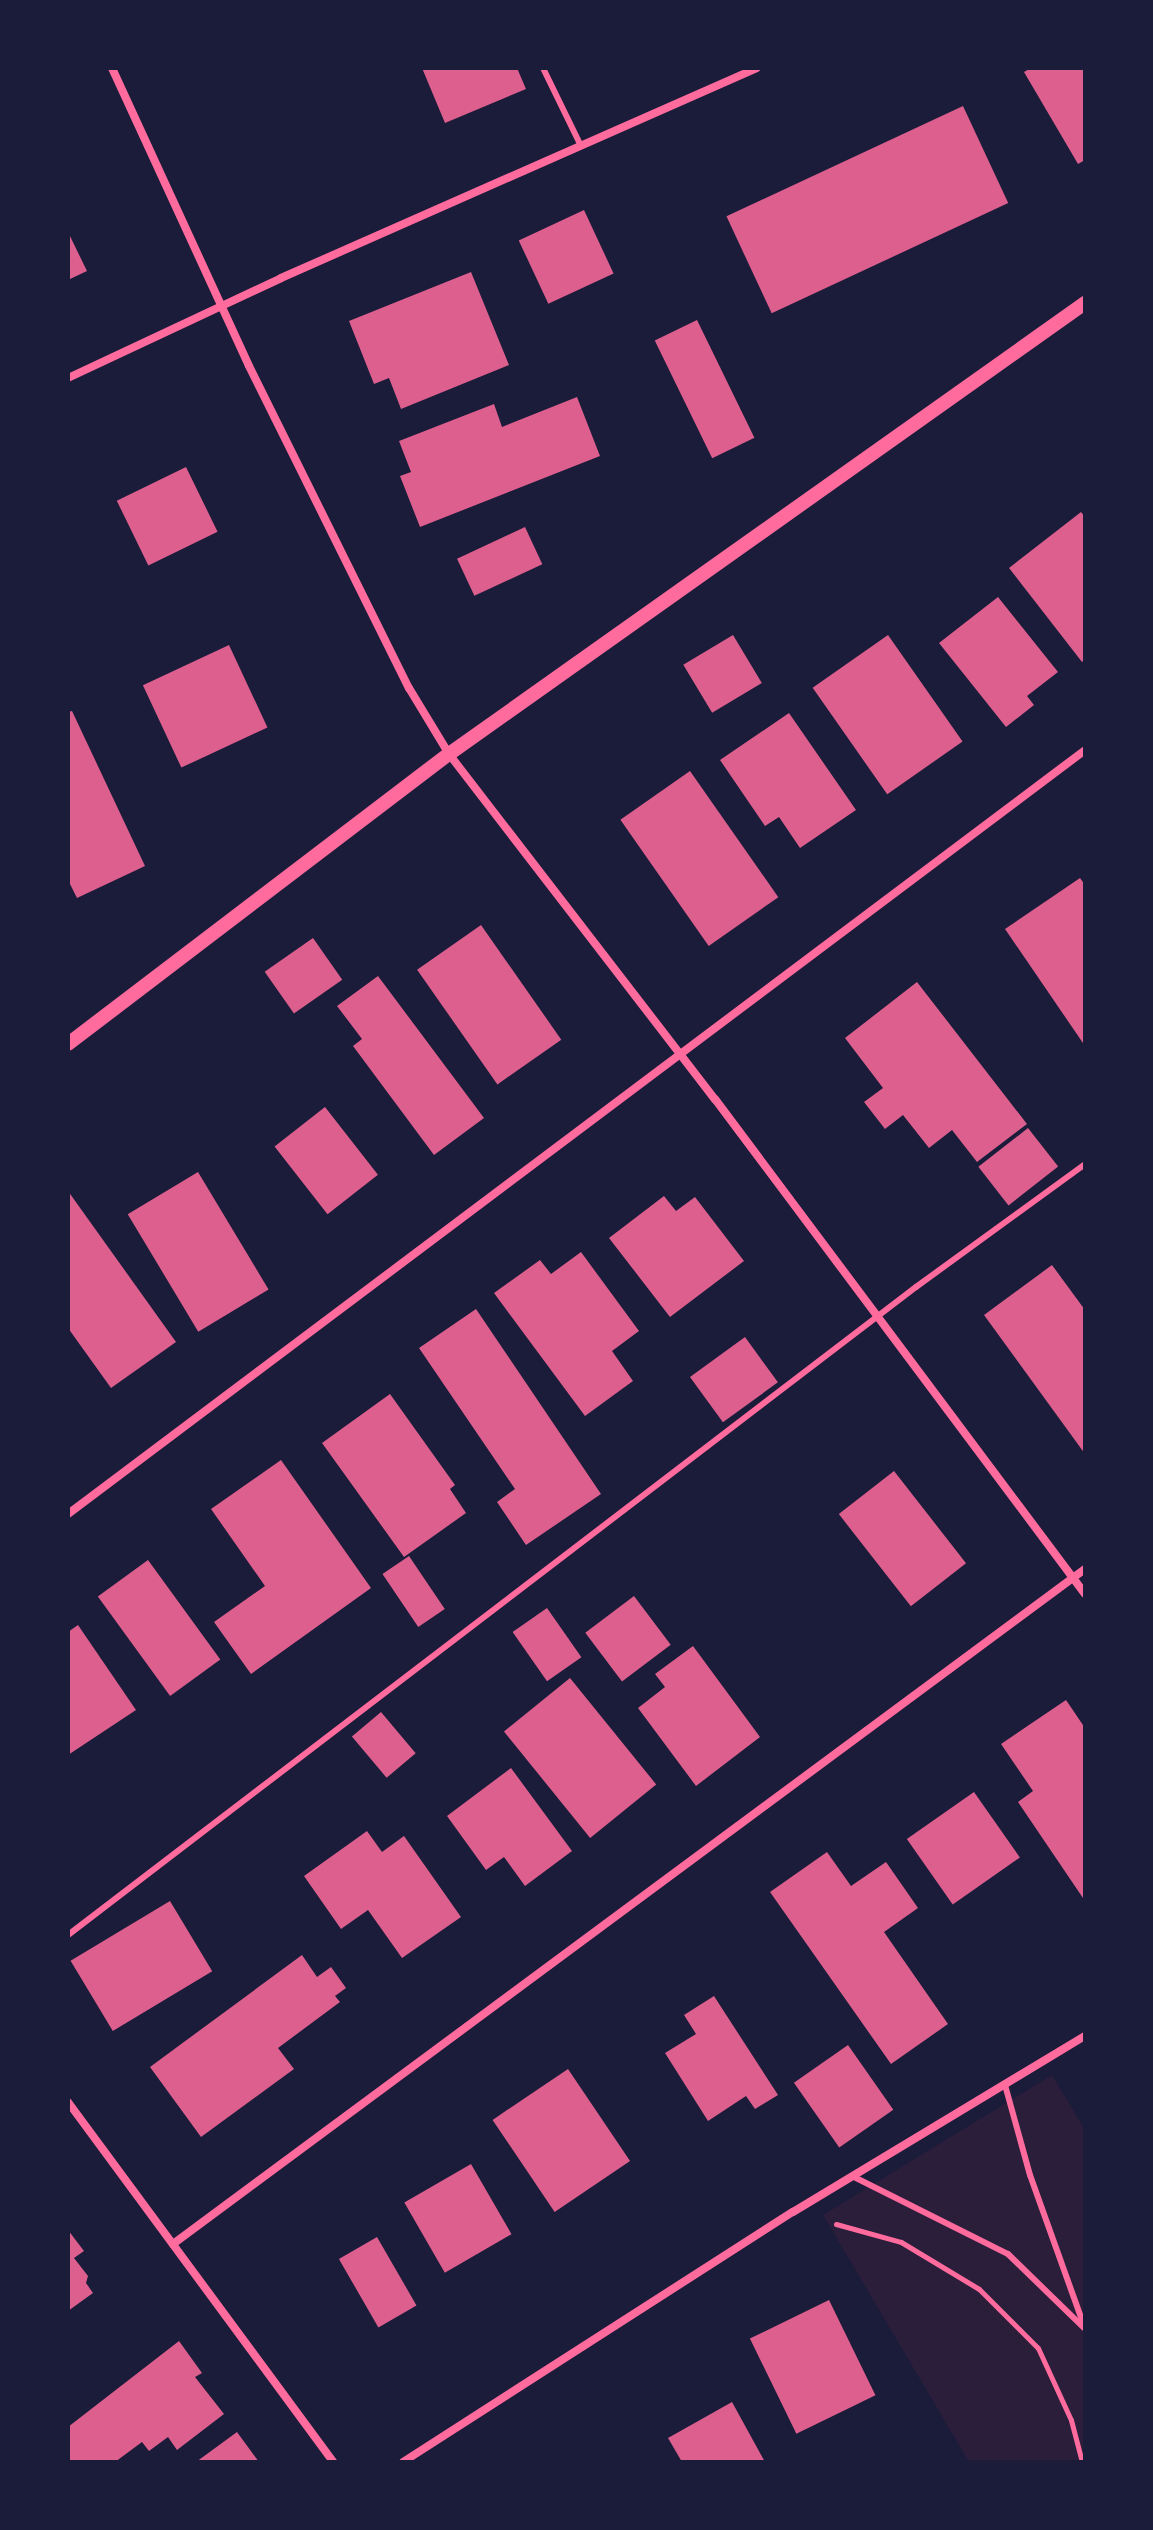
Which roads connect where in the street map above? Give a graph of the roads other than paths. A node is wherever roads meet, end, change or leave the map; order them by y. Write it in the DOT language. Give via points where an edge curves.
graph roads {
  1 [pos="112,68"];
  2 [pos="543,68"];
  3 [pos="757,68"];
  4 [pos="581,146"];
  5 [pos="1085,303"];
  6 [pos="220,306"];
  7 [pos="68,378"];
  8 [pos="1085,750"];
  9 [pos="449,754"];
  10 [pos="69,1040"];
  11 [pos="679,1053"];
  12 [pos="1085,1164"];
  13 [pos="878,1317"];
  14 [pos="68,1514"];
  15 [pos="1085,1569"];
  16 [pos="1074,1577"];
  17 [pos="1085,1594"];
  18 [pos="68,1935"];
  19 [pos="1085,2036"];
  20 [pos="1005,2085"];
  21 [pos="68,2102"];
  22 [pos="852,2176"];
  23 [pos="173,2244"];
  24 [pos="1085,2329"];
  25 [pos="333,2462"];
  26 [pos="403,2462"];
  1 -- 6 [label="street"];
  2 -- 4 [label="lane"];
  3 -- 4 [label="street"];
  4 -- 6 [label="street"];
  5 -- 9 [label="street"];
  6 -- 7 [label="street"];
  6 -- 9 [label="street" via="409,688"];
  8 -- 11 [label="street"];
  9 -- 10 [label="street"];
  9 -- 11 [label="street"];
  11 -- 13 [label="street"];
  11 -- 14 [label="street"];
  12 -- 13 [label="lane"];
  13 -- 16 [label="street"];
  13 -- 18 [label="lane"];
  15 -- 16 [label="street"];
  16 -- 17 [label="street"];
  16 -- 23 [label="street"];
  19 -- 20 [label="street"];
  20 -- 22 [label="street"];
  20 -- 24 [label="lane" via="1030,2175"];
  21 -- 23 [label="street"];
  22 -- 24 [label="lane" via="1008,2254"];
  22 -- 26 [label="street"];
  23 -- 25 [label="street"];
}
